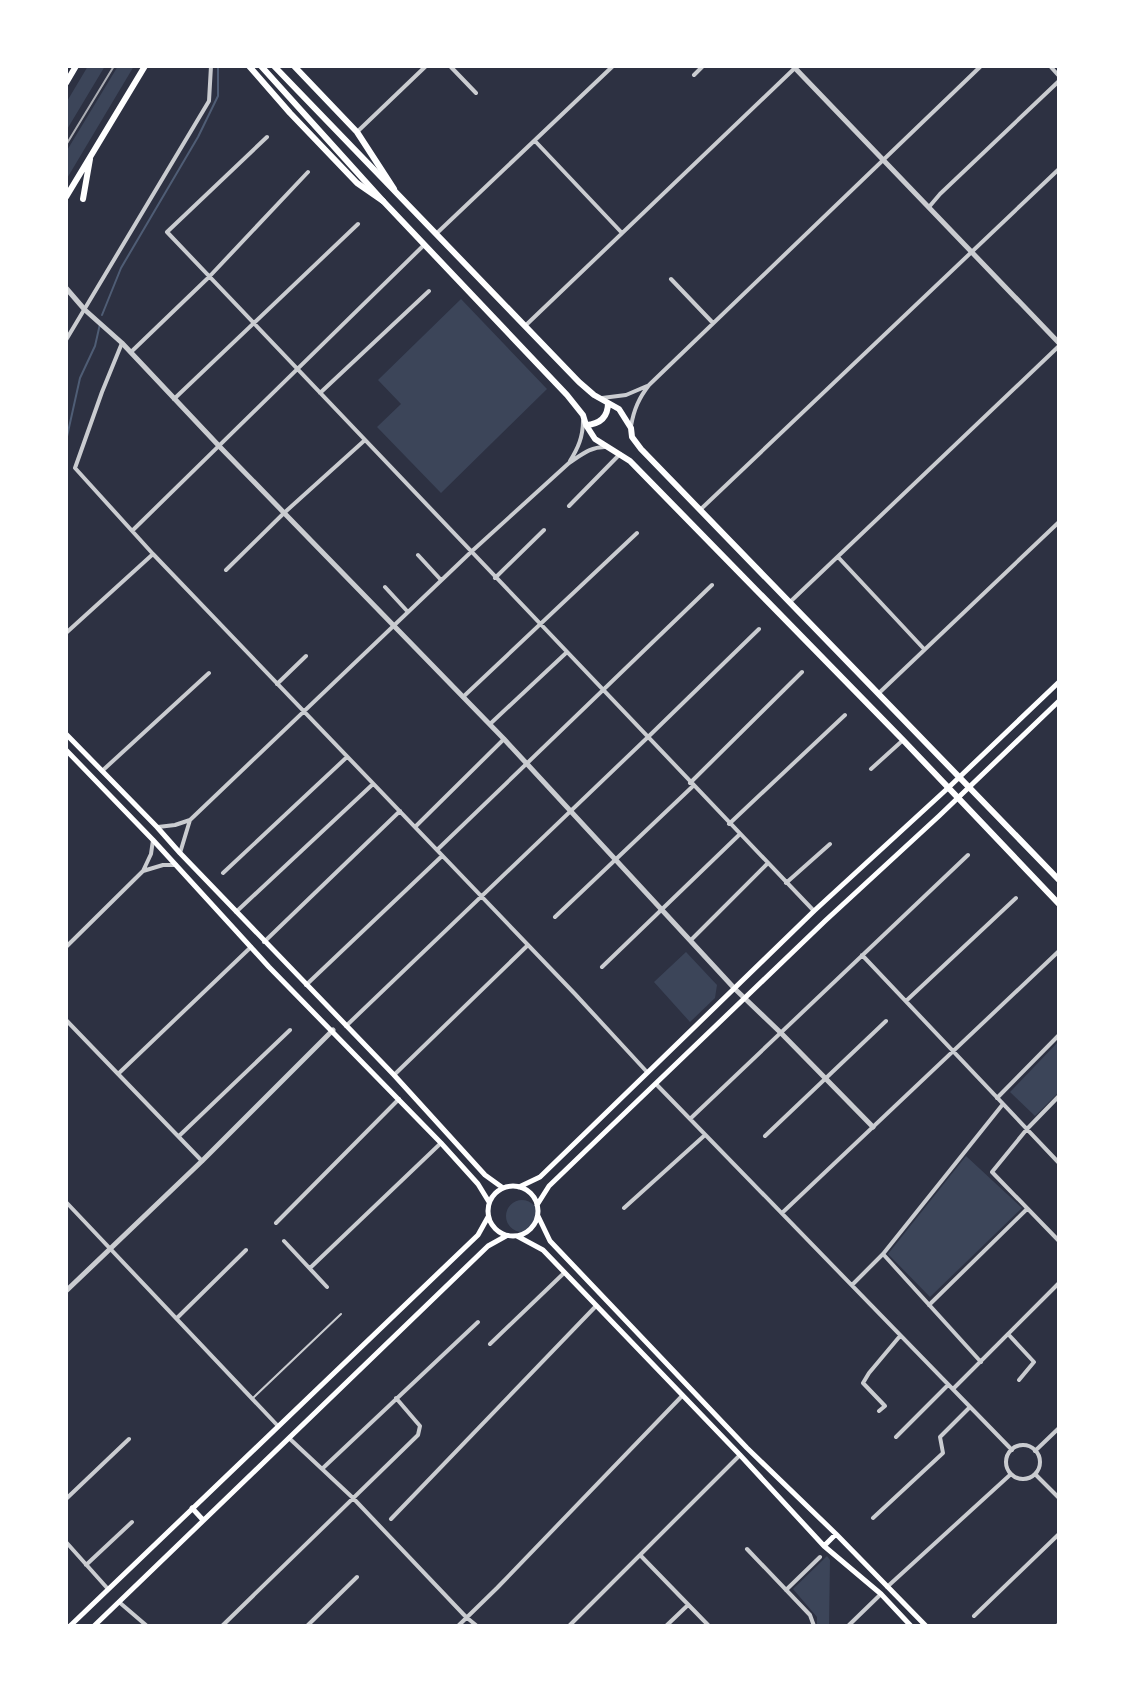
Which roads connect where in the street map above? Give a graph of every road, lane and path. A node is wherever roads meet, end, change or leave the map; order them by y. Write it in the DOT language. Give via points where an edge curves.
graph roads {
  1 [pos="76,66"];
  2 [pos="145,66"];
  3 [pos="211,66"];
  4 [pos="249,66"];
  5 [pos="261,66"];
  6 [pos="294,66"];
  7 [pos="426,66"];
  8 [pos="450,66"];
  9 [pos="613,66"];
  10 [pos="703,66"];
  11 [pos="981,66"];
  12 [pos="1050,66"];
  13 [pos="795,67"];
  14 [pos="276,68"];
  15 [pos="694,75"];
  16 [pos="1059,78"];
  17 [pos="66,83"];
  18 [pos="476,93"];
  19 [pos="357,132"];
  20 [pos="267,137"];
  21 [pos="535,141"];
  22 [pos="91,154"];
  23 [pos="883,160"];
  24 [pos="1059,169"];
  25 [pos="308,172"];
  26 [pos="394,189"];
  27 [pos="66,197"];
  28 [pos="83,199"];
  29 [pos="383,201"];
  30 [pos="929,207"];
  31 [pos="358,224"];
  32 [pos="437,233"];
  33 [pos="622,233"];
  34 [pos="424,245"];
  35 [pos="972,252"];
  36 [pos="209,277"];
  37 [pos="671,279"];
  38 [pos="66,288"];
  39 [pos="429,291"];
  40 [pos="85,310"];
  41 [pos="253,324"];
  42 [pos="713,324"];
  43 [pos="525,326"];
  44 [pos="66,340"];
  45 [pos="122,343"];
  46 [pos="1059,345"];
  47 [pos="131,352"];
  48 [pos="297,370"];
  49 [pos="649,385"];
  50 [pos="320,393"];
  51 [pos="600,398"];
  52 [pos="174,399"];
  53 [pos="608,402"];
  54 [pos="583,415"];
  55 [pos="586,425"];
  56 [pos="631,428"];
  57 [pos="365,440"];
  58 [pos="220,447"];
  59 [pos="610,448"];
  60 [pos="621,453"];
  61 [pos="569,463"];
  62 [pos="569,506"];
  63 [pos="701,509"];
  64 [pos="284,513"];
  65 [pos="1059,522"];
  66 [pos="133,530"];
  67 [pos="544,530"];
  68 [pos="637,533"];
  69 [pos="471,552"];
  70 [pos="153,554"];
  71 [pos="418,555"];
  72 [pos="838,557"];
  73 [pos="759,569"];
  74 [pos="226,570"];
  75 [pos="495,578"];
  76 [pos="441,580"];
  77 [pos="747,580"];
  78 [pos="712,585"];
  79 [pos="385,587"];
  80 [pos="790,602"];
  81 [pos="408,612"];
  82 [pos="394,625"];
  83 [pos="539,625"];
  84 [pos="759,629"];
  85 [pos="66,633"];
  86 [pos="924,649"];
  87 [pos="566,653"];
  88 [pos="306,656"];
  89 [pos="802,672"];
  90 [pos="209,673"];
  91 [pos="1059,682"];
  92 [pos="277,684"];
  93 [pos="603,692"];
  94 [pos="879,693"];
  95 [pos="463,697"];
  96 [pos="1059,701"];
  97 [pos="304,711"];
  98 [pos="845,715"];
  99 [pos="490,724"];
  100 [pos="66,734"];
  101 [pos="647,738"];
  102 [pos="504,739"];
  103 [pos="903,740"];
  104 [pos="66,750"];
  105 [pos="347,756"];
  106 [pos="527,764"];
  107 [pos="871,769"];
  108 [pos="102,771"];
  109 [pos="959,777"];
  110 [pos="373,784"];
  111 [pos="691,784"];
  112 [pos="119,787"];
  113 [pos="969,787"];
  114 [pos="948,788"];
  115 [pos="109,795"];
  116 [pos="957,798"];
  117 [pos="400,811"];
  118 [pos="571,811"];
  119 [pos="190,820"];
  120 [pos="729,824"];
  121 [pos="157,827"];
  122 [pos="415,827"];
  123 [pos="739,835"];
  124 [pos="153,840"];
  125 [pos="830,844"];
  126 [pos="437,850"];
  127 [pos="180,853"];
  128 [pos="968,855"];
  129 [pos="442,856"];
  130 [pos="616,859"];
  131 [pos="767,864"];
  132 [pos="176,865"];
  133 [pos="143,871"];
  134 [pos="223,873"];
  135 [pos="1059,880"];
  136 [pos="786,883"];
  137 [pos="482,897"];
  138 [pos="1016,898"];
  139 [pos="1059,904"];
  140 [pos="662,909"];
  141 [pos="814,911"];
  142 [pos="236,912"];
  143 [pos="555,917"];
  144 [pos="691,940"];
  145 [pos="264,942"];
  146 [pos="528,945"];
  147 [pos="66,947"];
  148 [pos="251,947"];
  149 [pos="1059,951"];
  150 [pos="862,955"];
  151 [pos="279,958"];
  152 [pos="269,967"];
  153 [pos="602,967"];
  154 [pos="306,985"];
  155 [pos="735,989"];
  156 [pos="745,999"];
  157 [pos="906,1001"];
  158 [pos="66,1020"];
  159 [pos="886,1021"];
  160 [pos="346,1026"];
  161 [pos="290,1030"];
  162 [pos="333,1030"];
  163 [pos="781,1033"];
  164 [pos="1059,1035"];
  165 [pos="953,1051"];
  166 [pos="647,1072"];
  167 [pos="118,1074"];
  168 [pos="394,1075"];
  169 [pos="826,1079"];
  170 [pos="656,1084"];
  171 [pos="1059,1096"];
  172 [pos="997,1098"];
  173 [pos="399,1099"];
  174 [pos="1003,1104"];
  175 [pos="691,1118"];
  176 [pos="873,1127"];
  177 [pos="1027,1129"];
  178 [pos="706,1134"];
  179 [pos="178,1136"];
  180 [pos="765,1136"];
  181 [pos="441,1143"];
  182 [pos="202,1161"];
  183 [pos="1059,1163"];
  184 [pos="519,1187"];
  185 [pos="503,1188"];
  186 [pos="489,1202"];
  187 [pos="66,1203"];
  188 [pos="537,1205"];
  189 [pos="624,1208"];
  190 [pos="1028,1209"];
  191 [pos="782,1213"];
  192 [pos="538,1216"];
  193 [pos="488,1217"];
  194 [pos="276,1223"];
  195 [pos="506,1236"];
  196 [pos="517,1236"];
  197 [pos="284,1241"];
  198 [pos="1059,1241"];
  199 [pos="111,1248"];
  200 [pos="246,1250"];
  201 [pos="883,1254"];
  202 [pos="310,1268"];
  203 [pos="564,1273"];
  204 [pos="1059,1283"];
  205 [pos="852,1285"];
  206 [pos="327,1287"];
  207 [pos="66,1291"];
  208 [pos="929,1305"];
  209 [pos="596,1306"];
  210 [pos="341,1314"];
  211 [pos="177,1318"];
  212 [pos="478,1322"];
  213 [pos="1008,1334"];
  214 [pos="900,1336"];
  215 [pos="490,1344"];
  216 [pos="981,1362"];
  217 [pos="1019,1380"];
  218 [pos="951,1387"];
  219 [pos="682,1396"];
  220 [pos="253,1398"];
  221 [pos="396,1398"];
  222 [pos="970,1407"];
  223 [pos="879,1411"];
  224 [pos="278,1426"];
  225 [pos="1059,1428"];
  226 [pos="896,1437"];
  227 [pos="288,1438"];
  228 [pos="129,1439"];
  229 [pos="1012,1450"];
  230 [pos="1035,1451"];
  231 [pos="740,1455"];
  232 [pos="323,1468"];
  233 [pos="1011,1474"];
  234 [pos="1035,1474"];
  235 [pos="353,1498"];
  236 [pos="1059,1498"];
  237 [pos="66,1499"];
  238 [pos="192,1508"];
  239 [pos="873,1518"];
  240 [pos="391,1519"];
  241 [pos="203,1520"];
  242 [pos="132,1522"];
  243 [pos="836,1534"];
  244 [pos="1059,1534"];
  245 [pos="66,1542"];
  246 [pos="824,1546"];
  247 [pos="747,1549"];
  248 [pos="641,1556"];
  249 [pos="820,1557"];
  250 [pos="86,1565"];
  251 [pos="357,1577"];
  252 [pos="887,1587"];
  253 [pos="108,1589"];
  254 [pos="786,1590"];
  255 [pos="881,1594"];
  256 [pos="119,1602"];
  257 [pos="688,1605"];
  258 [pos="974,1616"];
  259 [pos="466,1617"];
  260 [pos="70,1626"];
  261 [pos="94,1626"];
  262 [pos="147,1626"];
  263 [pos="222,1626"];
  264 [pos="307,1626"];
  265 [pos="458,1626"];
  266 [pos="477,1626"];
  267 [pos="569,1626"];
  268 [pos="666,1626"];
  269 [pos="709,1626"];
  270 [pos="814,1626"];
  271 [pos="848,1626"];
  272 [pos="911,1626"];
  273 [pos="926,1626"];
  1 -- 17 [label="main road"];
  2 -- 22 [label="main road"];
  3 -- 40 [label="street" via="209,101"];
  4 -- 29 [label="main road" via="357,183"];
  5 -- 29 [label="main road"];
  6 -- 19 [label="main road"];
  7 -- 19 [label="street"];
  8 -- 18 [label="street"];
  9 -- 21 [label="street"];
  10 -- 15 [label="street"];
  11 -- 23 [label="street"];
  12 -- 16 [label="street"];
  13 -- 23 [label="street"];
  13 -- 33 [label="street"];
  14 -- 26 [label="main road"];
  16 -- 30 [label="street"];
  19 -- 26 [label="main road"];
  20 -- 36 [label="street" via="167,232"];
  21 -- 32 [label="street"];
  21 -- 33 [label="street"];
  22 -- 27 [label="main road"];
  22 -- 28 [label="main road"];
  23 -- 30 [label="street"];
  23 -- 42 [label="street"];
  24 -- 35 [label="street"];
  25 -- 36 [label="street"];
  26 -- 32 [label="main road"];
  29 -- 34 [label="main road"];
  30 -- 35 [label="street"];
  31 -- 41 [label="street"];
  32 -- 43 [label="main road"];
  33 -- 43 [label="street"];
  34 -- 48 [label="street"];
  34 -- 54 [label="main road"];
  35 -- 46 [label="street"];
  35 -- 63 [label="street"];
  36 -- 41 [label="street"];
  36 -- 47 [label="street"];
  37 -- 42 [label="street"];
  38 -- 40 [label="street"];
  39 -- 50 [label="street"];
  40 -- 44 [label="street"];
  40 -- 45 [label="street"];
  41 -- 48 [label="street"];
  41 -- 52 [label="street"];
  42 -- 49 [label="street"];
  43 -- 51 [label="main road"];
  45 -- 47 [label="street"];
  45 -- 66 [label="street" via="75,468"];
  46 -- 72 [label="street"];
  47 -- 52 [label="street"];
  48 -- 50 [label="street"];
  48 -- 58 [label="street"];
  49 -- 51 [label="street"];
  49 -- 56 [label="street" via="633,412"];
  50 -- 57 [label="street"];
  51 -- 53 [label="main road"];
  52 -- 58 [label="street"];
  53 -- 55 [label="main road" via="605,417"];
  53 -- 56 [label="main road"];
  54 -- 55 [label="main road"];
  54 -- 61 [label="street" via="583,432"];
  55 -- 59 [label="main road"];
  56 -- 63 [label="main road" via="641,449"];
  57 -- 64 [label="street"];
  57 -- 69 [label="street"];
  58 -- 64 [label="street"];
  58 -- 66 [label="street"];
  59 -- 60 [label="main road"];
  59 -- 61 [label="street" via="588,450"];
  60 -- 62 [label="street"];
  60 -- 77 [label="main road"];
  61 -- 69 [label="street"];
  63 -- 73 [label="main road"];
  64 -- 74 [label="street"];
  64 -- 82 [label="street"];
  65 -- 86 [label="street"];
  66 -- 70 [label="street"];
  67 -- 75 [label="street"];
  68 -- 83 [label="street"];
  69 -- 75 [label="street"];
  69 -- 76 [label="street"];
  70 -- 85 [label="street"];
  70 -- 92 [label="street"];
  71 -- 76 [label="street"];
  72 -- 80 [label="street"];
  72 -- 86 [label="street"];
  73 -- 77 [label="main road"];
  73 -- 80 [label="main road"];
  75 -- 83 [label="street"];
  76 -- 81 [label="street"];
  77 -- 103 [label="main road"];
  78 -- 93 [label="street"];
  79 -- 81 [label="street"];
  80 -- 94 [label="main road"];
  81 -- 82 [label="street"];
  82 -- 95 [label="street"];
  82 -- 97 [label="street"];
  83 -- 87 [label="street"];
  83 -- 95 [label="street"];
  84 -- 101 [label="street"];
  86 -- 94 [label="street"];
  87 -- 93 [label="street"];
  87 -- 99 [label="street"];
  88 -- 92 [label="street"];
  89 -- 111 [label="street"];
  90 -- 108 [label="street"];
  91 -- 109 [label="main road"];
  92 -- 97 [label="street"];
  93 -- 101 [label="street"];
  93 -- 106 [label="street"];
  94 -- 109 [label="main road"];
  95 -- 99 [label="street"];
  96 -- 113 [label="main road"];
  97 -- 105 [label="street"];
  97 -- 119 [label="street"];
  98 -- 120 [label="street"];
  99 -- 102 [label="street"];
  100 -- 108 [label="main road"];
  101 -- 111 [label="street"];
  101 -- 118 [label="street"];
  102 -- 106 [label="street"];
  102 -- 122 [label="street"];
  103 -- 107 [label="street"];
  103 -- 114 [label="main road"];
  104 -- 115 [label="main road"];
  105 -- 110 [label="street"];
  105 -- 134 [label="street"];
  106 -- 118 [label="street"];
  106 -- 126 [label="street"];
  108 -- 112 [label="main road"];
  109 -- 113 [label="main road"];
  109 -- 114 [label="main road"];
  110 -- 117 [label="street"];
  110 -- 142 [label="street"];
  111 -- 120 [label="street"];
  111 -- 130 [label="street"];
  112 -- 115 [label="main road"];
  112 -- 121 [label="main road"];
  113 -- 116 [label="main road"];
  113 -- 135 [label="main road"];
  114 -- 116 [label="main road"];
  114 -- 141 [label="main road"];
  115 -- 124 [label="main road"];
  116 -- 139 [label="main road"];
  116 -- 156 [label="main road"];
  117 -- 122 [label="street"];
  117 -- 145 [label="street"];
  118 -- 130 [label="street"];
  118 -- 137 [label="street"];
  119 -- 121 [label="street"];
  119 -- 127 [label="street"];
  120 -- 123 [label="street"];
  121 -- 127 [label="main road"];
  122 -- 126 [label="street"];
  123 -- 131 [label="street"];
  123 -- 140 [label="street"];
  124 -- 132 [label="main road"];
  124 -- 133 [label="street"];
  125 -- 136 [label="street"];
  126 -- 129 [label="street"];
  127 -- 142 [label="main road"];
  128 -- 150 [label="street"];
  129 -- 137 [label="street"];
  129 -- 154 [label="street"];
  130 -- 140 [label="street"];
  130 -- 143 [label="street"];
  131 -- 136 [label="street"];
  131 -- 144 [label="street"];
  132 -- 133 [label="street"];
  132 -- 148 [label="main road"];
  133 -- 147 [label="street"];
  136 -- 141 [label="street"];
  137 -- 146 [label="street"];
  137 -- 160 [label="street"];
  138 -- 157 [label="street"];
  140 -- 144 [label="street"];
  140 -- 153 [label="street"];
  141 -- 155 [label="main road"];
  142 -- 145 [label="main road"];
  144 -- 155 [label="street"];
  145 -- 151 [label="main road"];
  146 -- 166 [label="street"];
  146 -- 168 [label="street"];
  148 -- 152 [label="main road"];
  148 -- 167 [label="street"];
  149 -- 165 [label="street"];
  150 -- 157 [label="street"];
  150 -- 163 [label="street"];
  151 -- 152 [label="main road"];
  151 -- 154 [label="main road"];
  152 -- 162 [label="main road"];
  154 -- 160 [label="main road"];
  155 -- 156 [label="street"];
  155 -- 166 [label="main road"];
  156 -- 163 [label="street"];
  156 -- 170 [label="main road"];
  157 -- 165 [label="street"];
  158 -- 167 [label="street"];
  159 -- 169 [label="street"];
  160 -- 168 [label="main road"];
  161 -- 179 [label="street"];
  162 -- 173 [label="main road"];
  162 -- 182 [label="street"];
  163 -- 169 [label="street"];
  163 -- 175 [label="street"];
  164 -- 172 [label="street"];
  165 -- 172 [label="street"];
  165 -- 176 [label="street"];
  166 -- 184 [label="main road" via="540,1177"];
  167 -- 179 [label="street"];
  168 -- 185 [label="main road"];
  169 -- 176 [label="street"];
  169 -- 180 [label="street"];
  170 -- 175 [label="street"];
  170 -- 188 [label="main road" via="549,1186"];
  171 -- 177 [label="street"];
  172 -- 174 [label="street"];
  173 -- 181 [label="main road"];
  173 -- 194 [label="street"];
  174 -- 177 [label="street"];
  174 -- 201 [label="street"];
  175 -- 178 [label="street"];
  176 -- 191 [label="street"];
  177 -- 183 [label="street"];
  177 -- 190 [label="street" via="992,1172"];
  178 -- 189 [label="street"];
  178 -- 191 [label="street"];
  179 -- 182 [label="street"];
  181 -- 186 [label="main road"];
  181 -- 202 [label="street"];
  182 -- 199 [label="street"];
  184 -- 185 [label="main road"];
  184 -- 188 [label="main road" via="531,1193"];
  185 -- 186 [label="main road"];
  186 -- 193 [label="main road"];
  187 -- 199 [label="street"];
  188 -- 192 [label="main road"];
  190 -- 198 [label="street"];
  190 -- 208 [label="street"];
  191 -- 205 [label="street"];
  192 -- 196 [label="main road" via="530,1230"];
  192 -- 243 [label="main road" via="550,1241"];
  193 -- 195 [label="main road"];
  193 -- 224 [label="main road" via="478,1235"];
  195 -- 196 [label="main road"];
  195 -- 227 [label="main road" via="488,1246"];
  196 -- 203 [label="main road" via="543,1250"];
  197 -- 202 [label="street"];
  199 -- 207 [label="street"];
  199 -- 211 [label="street"];
  200 -- 211 [label="street"];
  201 -- 205 [label="street"];
  201 -- 208 [label="street"];
  202 -- 206 [label="street"];
  203 -- 209 [label="main road"];
  203 -- 215 [label="street"];
  204 -- 213 [label="street"];
  205 -- 214 [label="street"];
  208 -- 216 [label="street"];
  209 -- 219 [label="main road"];
  209 -- 240 [label="street"];
  210 -- 220 [label="lane"];
  211 -- 220 [label="street"];
  212 -- 221 [label="street"];
  213 -- 216 [label="street"];
  213 -- 217 [label="street" via="1034,1359"];
  214 -- 218 [label="street"];
  214 -- 223 [label="street" via="863,1383 885,1406"];
  216 -- 218 [label="street"];
  218 -- 222 [label="street"];
  218 -- 226 [label="street"];
  219 -- 231 [label="main road"];
  219 -- 259 [label="street"];
  220 -- 224 [label="street"];
  221 -- 232 [label="street"];
  221 -- 235 [label="street" via="420,1426 418,1435"];
  222 -- 229 [label="street"];
  222 -- 239 [label="street" via="940,1437 943,1453"];
  224 -- 238 [label="main road"];
  225 -- 230 [label="street"];
  227 -- 232 [label="street"];
  227 -- 241 [label="main road"];
  228 -- 237 [label="street"];
  229 -- 230 [label="street" via="1024,1445"];
  229 -- 233 [label="street" via="1007,1462"];
  230 -- 234 [label="street" via="1040,1462"];
  231 -- 246 [label="main road"];
  231 -- 248 [label="street"];
  232 -- 235 [label="street"];
  233 -- 234 [label="street" via="1023,1479"];
  233 -- 252 [label="street"];
  234 -- 236 [label="street"];
  235 -- 259 [label="street"];
  235 -- 263 [label="street"];
  238 -- 241 [label="main road"];
  238 -- 253 [label="main road"];
  241 -- 256 [label="main road"];
  242 -- 250 [label="street"];
  243 -- 246 [label="main road"];
  243 -- 252 [label="main road"];
  244 -- 258 [label="street"];
  245 -- 250 [label="street"];
  246 -- 255 [label="main road"];
  247 -- 254 [label="street"];
  248 -- 257 [label="street"];
  248 -- 267 [label="street"];
  249 -- 254 [label="street"];
  250 -- 253 [label="street"];
  251 -- 264 [label="street"];
  252 -- 273 [label="main road"];
  253 -- 260 [label="main road"];
  254 -- 270 [label="street"];
  255 -- 271 [label="street"];
  255 -- 272 [label="main road"];
  256 -- 261 [label="main road"];
  256 -- 262 [label="street"];
  257 -- 268 [label="street"];
  257 -- 269 [label="street"];
  259 -- 265 [label="street"];
  259 -- 266 [label="street"];
}
